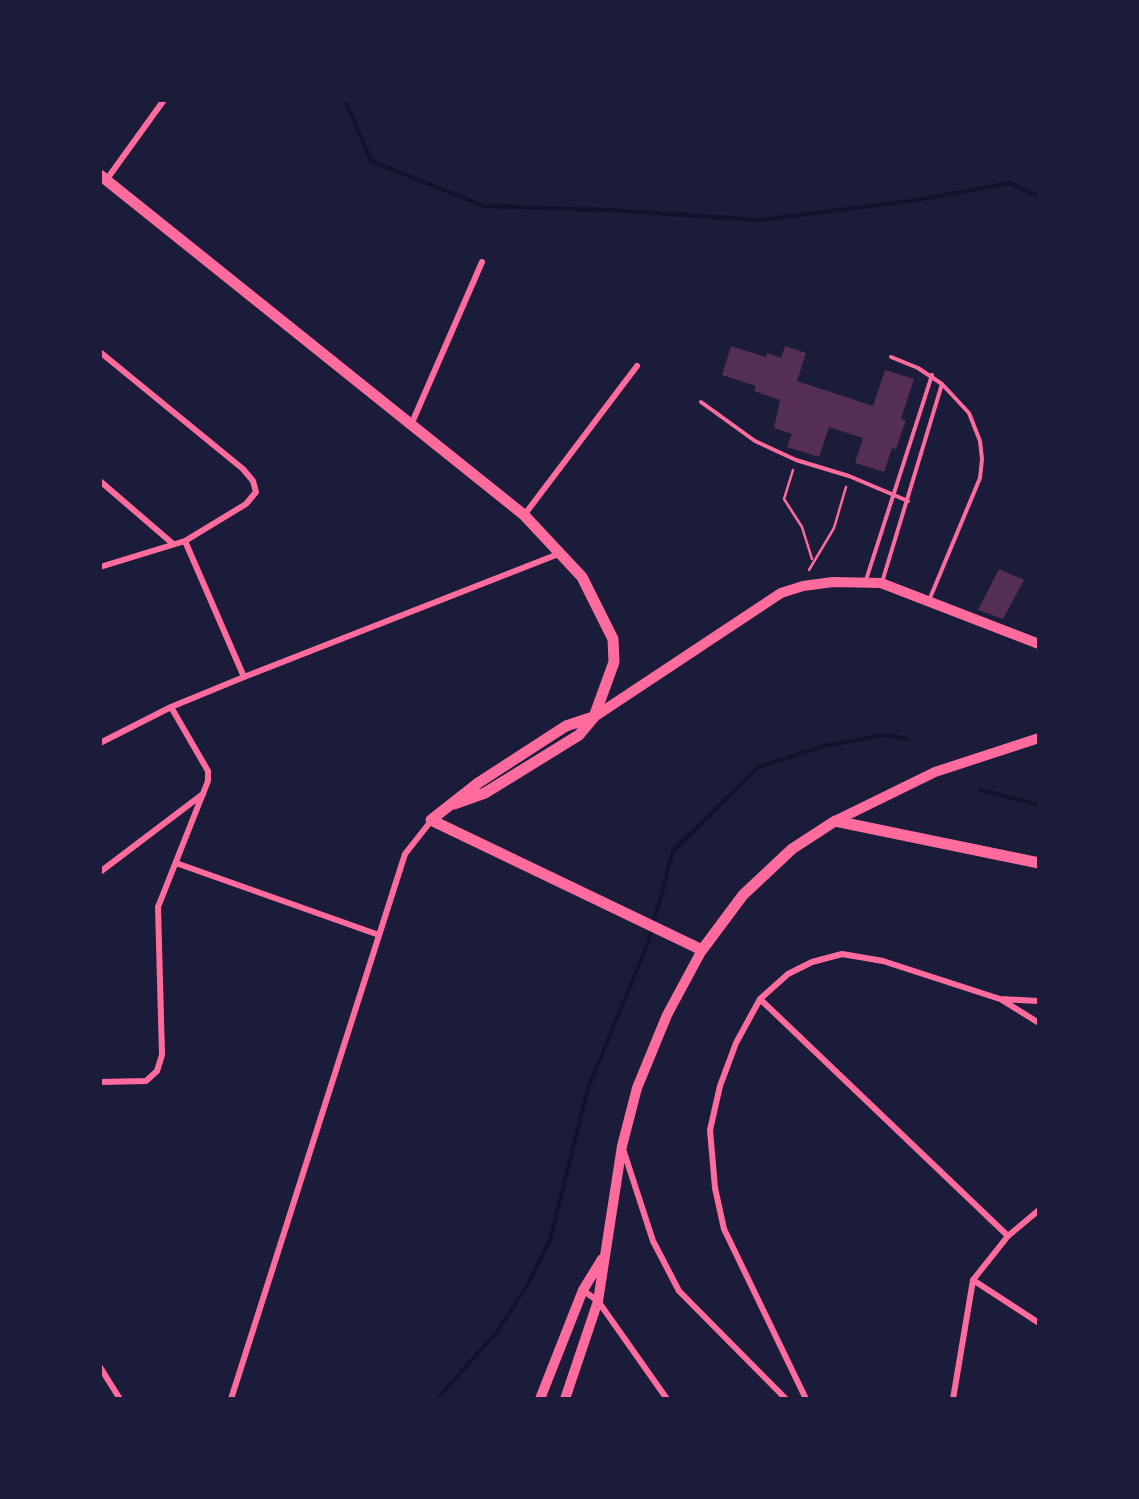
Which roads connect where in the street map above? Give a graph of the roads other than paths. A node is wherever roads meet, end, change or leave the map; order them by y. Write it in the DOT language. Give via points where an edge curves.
graph roads {
  1 [pos="164,100"];
  2 [pos="103,178"];
  3 [pos="482,262"];
  4 [pos="100,352"];
  5 [pos="891,357"];
  6 [pos="638,366"];
  7 [pos="932,375"];
  8 [pos="942,384"];
  9 [pos="701,402"];
  10 [pos="411,425"];
  11 [pos="100,481"];
  12 [pos="895,495"];
  13 [pos="908,501"];
  14 [pos="524,515"];
  15 [pos="186,541"];
  16 [pos="173,544"];
  17 [pos="561,553"];
  18 [pos="100,567"];
  19 [pos="865,582"];
  20 [pos="881,583"];
  21 [pos="929,600"];
  22 [pos="1039,644"];
  23 [pos="244,677"];
  24 [pos="171,707"];
  25 [pos="594,717"];
  26 [pos="1039,738"];
  27 [pos="100,743"];
  28 [pos="204,793"];
  29 [pos="432,820"];
  30 [pos="835,821"];
  31 [pos="1039,863"];
  32 [pos="176,864"];
  33 [pos="100,872"];
  34 [pos="379,935"];
  35 [pos="702,950"];
  36 [pos="760,999"];
  37 [pos="1000,999"];
  38 [pos="1039,1000"];
  39 [pos="1039,1023"];
  40 [pos="100,1082"];
  41 [pos="622,1146"];
  42 [pos="1039,1210"];
  43 [pos="1008,1236"];
  44 [pos="602,1259"];
  45 [pos="973,1280"];
  46 [pos="583,1290"];
  47 [pos="598,1300"];
  48 [pos="1039,1322"];
  49 [pos="100,1367"];
  50 [pos="120,1399"];
  51 [pos="232,1399"];
  52 [pos="540,1399"];
  53 [pos="566,1399"];
  54 [pos="667,1399"];
  55 [pos="786,1399"];
  56 [pos="806,1399"];
  57 [pos="952,1399"];
  1 -- 2 [label="street"];
  2 -- 10 [label="highway"];
  3 -- 10 [label="street"];
  4 -- 15 [label="street" via="253,481 256,492 246,504"];
  5 -- 7 [label="lane"];
  6 -- 14 [label="street"];
  7 -- 8 [label="lane"];
  7 -- 12 [label="lane"];
  8 -- 13 [label="lane"];
  8 -- 21 [label="lane" via="969,413 982,459"];
  9 -- 12 [label="lane" via="755,441"];
  10 -- 14 [label="highway"];
  11 -- 16 [label="street"];
  12 -- 13 [label="lane"];
  12 -- 19 [label="lane"];
  13 -- 20 [label="lane"];
  14 -- 17 [label="highway"];
  15 -- 16 [label="street"];
  15 -- 23 [label="street"];
  16 -- 18 [label="street"];
  17 -- 23 [label="street"];
  17 -- 25 [label="highway" via="614,639 614,662"];
  19 -- 20 [label="main road"];
  19 -- 25 [label="main road" via="781,594"];
  20 -- 21 [label="main road"];
  21 -- 22 [label="main road"];
  23 -- 24 [label="street"];
  24 -- 27 [label="street"];
  24 -- 28 [label="street" via="208,771"];
  25 -- 29 [label="highway" via="566,726"];
  26 -- 30 [label="main road" via="935,772"];
  28 -- 32 [label="street"];
  28 -- 33 [label="street"];
  29 -- 34 [label="street" via="405,854"];
  29 -- 35 [label="highway"];
  30 -- 31 [label="highway"];
  30 -- 35 [label="highway" via="743,894"];
  32 -- 34 [label="street"];
  32 -- 40 [label="street" via="158,907 157,1072 146,1081"];
  34 -- 51 [label="street"];
  35 -- 41 [label="main road" via="666,1015"];
  36 -- 37 [label="street" via="788,974 842,954"];
  36 -- 43 [label="street"];
  36 -- 56 [label="street" via="720,1086 710,1130 715,1188 724,1229"];
  37 -- 38 [label="street"];
  37 -- 39 [label="street"];
  41 -- 44 [label="main road"];
  41 -- 55 [label="street" via="652,1241 679,1291"];
  42 -- 43 [label="street"];
  43 -- 45 [label="street"];
  44 -- 46 [label="main road"];
  44 -- 47 [label="main road"];
  45 -- 48 [label="street"];
  45 -- 57 [label="street"];
  46 -- 47 [label="street"];
  46 -- 52 [label="main road"];
  47 -- 53 [label="main road"];
  47 -- 54 [label="street"];
  49 -- 50 [label="street"];
}
